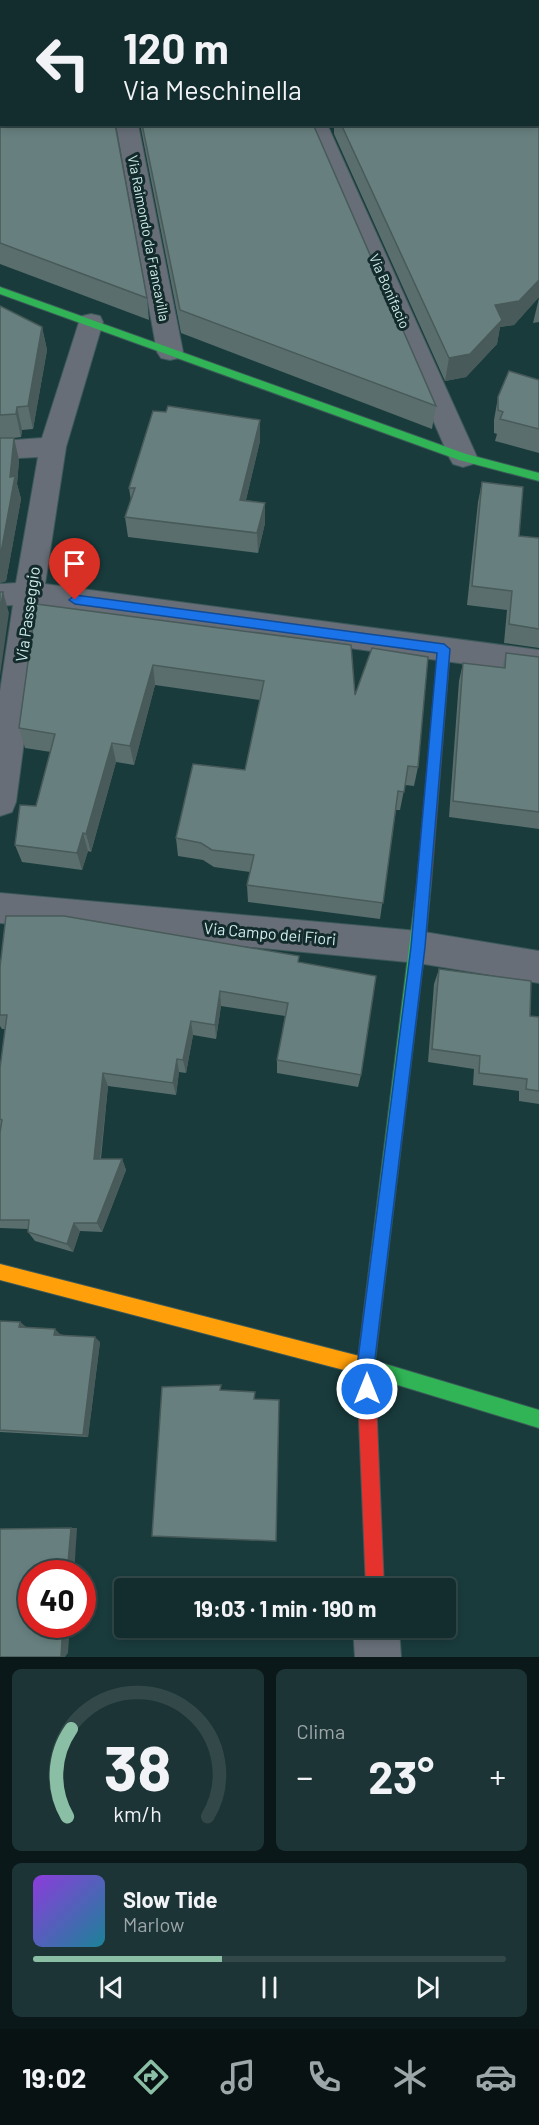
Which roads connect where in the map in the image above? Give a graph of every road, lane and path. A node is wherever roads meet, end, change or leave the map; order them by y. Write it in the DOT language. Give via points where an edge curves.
graph roads {
  1 [pos="127,126"];
  2 [pos="317,126"];
  3 [pos="2,292"];
  4 [pos="91,322"];
  5 [pos="170,352"];
  6 [pos="53,447"];
  7 [pos="0,450"];
  8 [pos="464,457"];
  9 [pos="539,477"];
  10 [pos="15,594"];
  11 [pos="444,649"];
  12 [pos="539,662"];
  13 [pos="3,761"];
  14 [pos="0,802"];
  15 [pos="0,908"];
  16 [pos="418,947"];
  17 [pos="539,967"];
  18 [pos="0,1272"];
  19 [pos="366,1367"];
  20 [pos="539,1419"];
  21 [pos="375,1578"];
  22 [pos="377,1638"];
  23 [pos="378,1657"];
  1 -- 5 [label="street, Via Raimondo da Francavilla"];
  2 -- 8 [label="street, Via Bonifacio"];
  3 -- 4 [label="street"];
  4 -- 5 [label="street"];
  4 -- 6 [label="street, Via Passeggio"];
  5 -- 8 [label="street"];
  6 -- 7 [label="street"];
  6 -- 10 [label="street, Via Passeggio"];
  8 -- 9 [label="street"];
  10 -- 11 [label="street"];
  10 -- 13 [label="street, Via Passeggio"];
  11 -- 12 [label="street"];
  11 -- 16 [label="street"];
  13 -- 14 [label="street, Via Passeggio"];
  15 -- 16 [label="street, Via Campo dei Fiori"];
  16 -- 17 [label="street, Via Campo dei Fiori"];
  16 -- 19 [label="street"];
  18 -- 19 [label="street"];
  19 -- 20 [label="street"];
  19 -- 21 [label="street"];
  22 -- 23 [label="street"];
}
